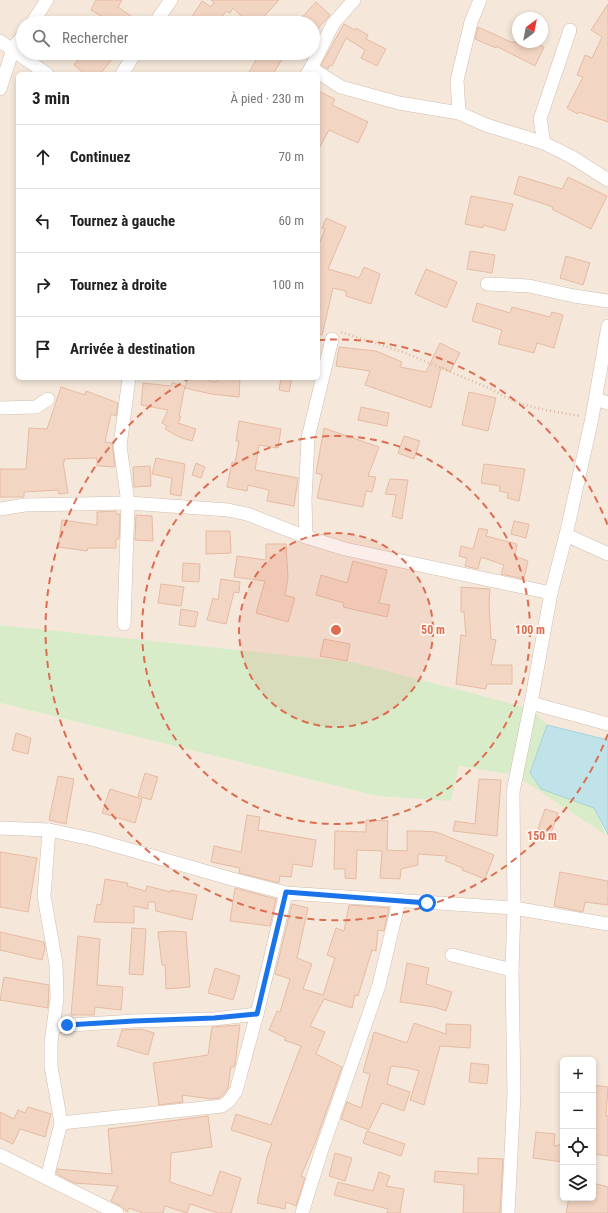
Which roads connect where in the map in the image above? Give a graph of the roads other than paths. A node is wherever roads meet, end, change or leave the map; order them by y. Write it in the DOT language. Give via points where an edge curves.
graph roads {
  1 [pos="48,0"];
  2 [pos="171,0"];
  3 [pos="354,0"];
  4 [pos="480,0"];
  5 [pos="37,16"];
  6 [pos="160,16"];
  7 [pos="570,30"];
  8 [pos="0,41"];
  9 [pos="16,45"];
  10 [pos="13,49"];
  11 [pos="320,49"];
  12 [pos="16,51"];
  13 [pos="28,60"];
  14 [pos="131,60"];
  15 [pos="315,60"];
  16 [pos="309,71"];
  17 [pos="44,72"];
  18 [pos="123,72"];
  19 [pos="320,76"];
  20 [pos="0,89"];
  21 [pos="459,113"];
  22 [pos="544,144"];
  23 [pos="608,180"];
  24 [pos="487,284"];
  25 [pos="608,301"];
  26 [pos="608,326"];
  27 [pos="332,339"];
  28 [pos="129,380"];
  29 [pos="48,399"];
  30 [pos="602,401"];
  31 [pos="0,408"];
  32 [pos="128,503"];
  33 [pos="0,509"];
  34 [pos="566,535"];
  35 [pos="306,537"];
  36 [pos="608,554"];
  37 [pos="550,593"];
  38 [pos="124,624"];
  39 [pos="531,703"];
  40 [pos="608,724"];
  41 [pos="0,828"];
  42 [pos="49,830"];
  43 [pos="286,892"];
  44 [pos="399,901"];
  45 [pos="514,908"];
  46 [pos="608,924"];
  47 [pos="452,955"];
  48 [pos="512,970"];
  49 [pos="257,1014"];
  50 [pos="54,1026"];
  51 [pos="61,1122"];
  52 [pos="0,1155"];
  53 [pos="47,1178"];
  54 [pos="117,1213"];
  55 [pos="302,1213"];
  56 [pos="508,1213"];
  1 -- 5 [label="street"];
  2 -- 6 [label="street"];
  3 -- 11 [label="street" via="333,24"];
  4 -- 21 [label="street" via="471,22 457,80"];
  7 -- 22 [label="street" via="540,119"];
  8 -- 10 [label="street"];
  9 -- 10 [label="street"];
  10 -- 12 [label="street"];
  10 -- 20 [label="street"];
  13 -- 17 [label="street"];
  14 -- 18 [label="street"];
  15 -- 16 [label="street"];
  19 -- 21 [label="street" via="341,87 399,103"];
  21 -- 22 [label="street" via="486,125"];
  22 -- 23 [label="street" via="572,157"];
  24 -- 25 [label="street" via="529,286"];
  26 -- 30 [label="street"];
  27 -- 35 [label="street" via="308,438"];
  28 -- 32 [label="street" via="120,446"];
  29 -- 31 [label="street" via="36,406"];
  30 -- 34 [label="street" via="592,418"];
  32 -- 33 [label="street" via="25,505"];
  32 -- 35 [label="street" via="228,510 247,514"];
  32 -- 38 [label="street"];
  34 -- 36 [label="street"];
  34 -- 37 [label="street"];
  35 -- 37 [label="street" via="420,567"];
  37 -- 39 [label="street"];
  39 -- 40 [label="street"];
  39 -- 45 [label="street" via="513,792"];
  41 -- 42 [label="street"];
  42 -- 43 [label="street" via="92,839"];
  42 -- 50 [label="street" via="44,896 56,964 57,998"];
  43 -- 44 [label="street"];
  43 -- 49 [label="street"];
  44 -- 45 [label="street"];
  44 -- 55 [label="street" via="379,986"];
  45 -- 46 [label="street"];
  45 -- 48 [label="street"];
  47 -- 48 [label="street"];
  48 -- 56 [label="street" via="514,1094"];
  49 -- 50 [label="street"];
  49 -- 51 [label="street" via="236,1091 222,1106"];
  50 -- 51 [label="street" via="51,1066"];
  51 -- 53 [label="street"];
  52 -- 53 [label="street"];
  53 -- 54 [label="street"];
}
